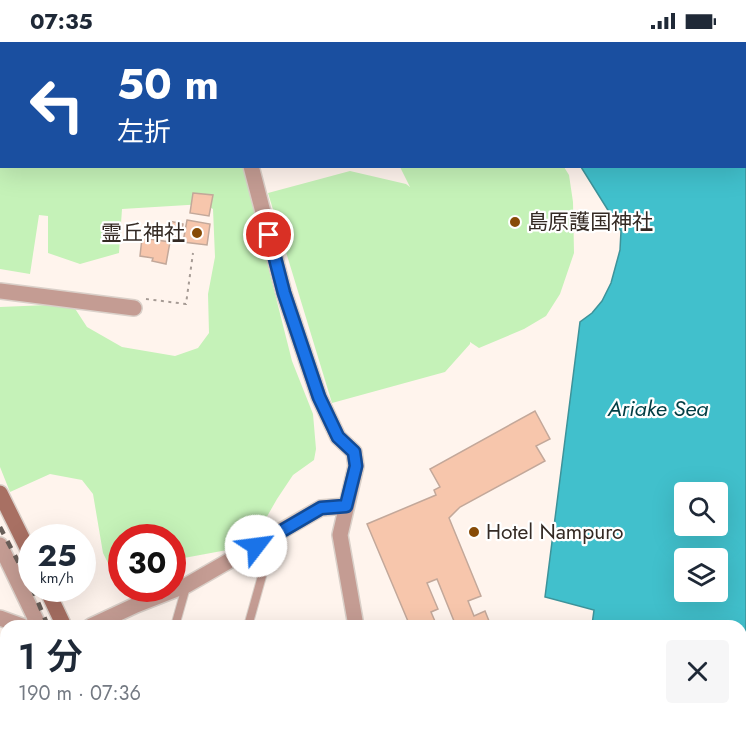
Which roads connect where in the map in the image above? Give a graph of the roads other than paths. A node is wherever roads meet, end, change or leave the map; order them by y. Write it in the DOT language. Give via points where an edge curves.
graph roads {
  1 [pos="252,168"];
  2 [pos="0,291"];
  3 [pos="137,303"];
  4 [pos="0,493"];
  5 [pos="346,506"];
  6 [pos="18,530"];
  7 [pos="274,536"];
  8 [pos="0,545"];
  9 [pos="187,585"];
  10 [pos="53,602"];
  11 [pos="36,620"];
  12 [pos="61,620"];
  13 [pos="104,620"];
  14 [pos="177,620"];
  15 [pos="250,620"];
  16 [pos="355,620"];
  1 -- 5 [label="street" via="284,293 319,397 338,437 354,452 356,466"];
  2 -- 3 [label="street"];
  4 -- 6 [label="street"];
  5 -- 7 [label="street" via="321,508"];
  5 -- 16 [label="street" via="340,535"];
  7 -- 9 [label="street"];
  7 -- 15 [label="lane"];
  8 -- 11 [label="street"];
  9 -- 13 [label="street"];
  9 -- 14 [label="lane"];
  10 -- 12 [label="street"];
}
